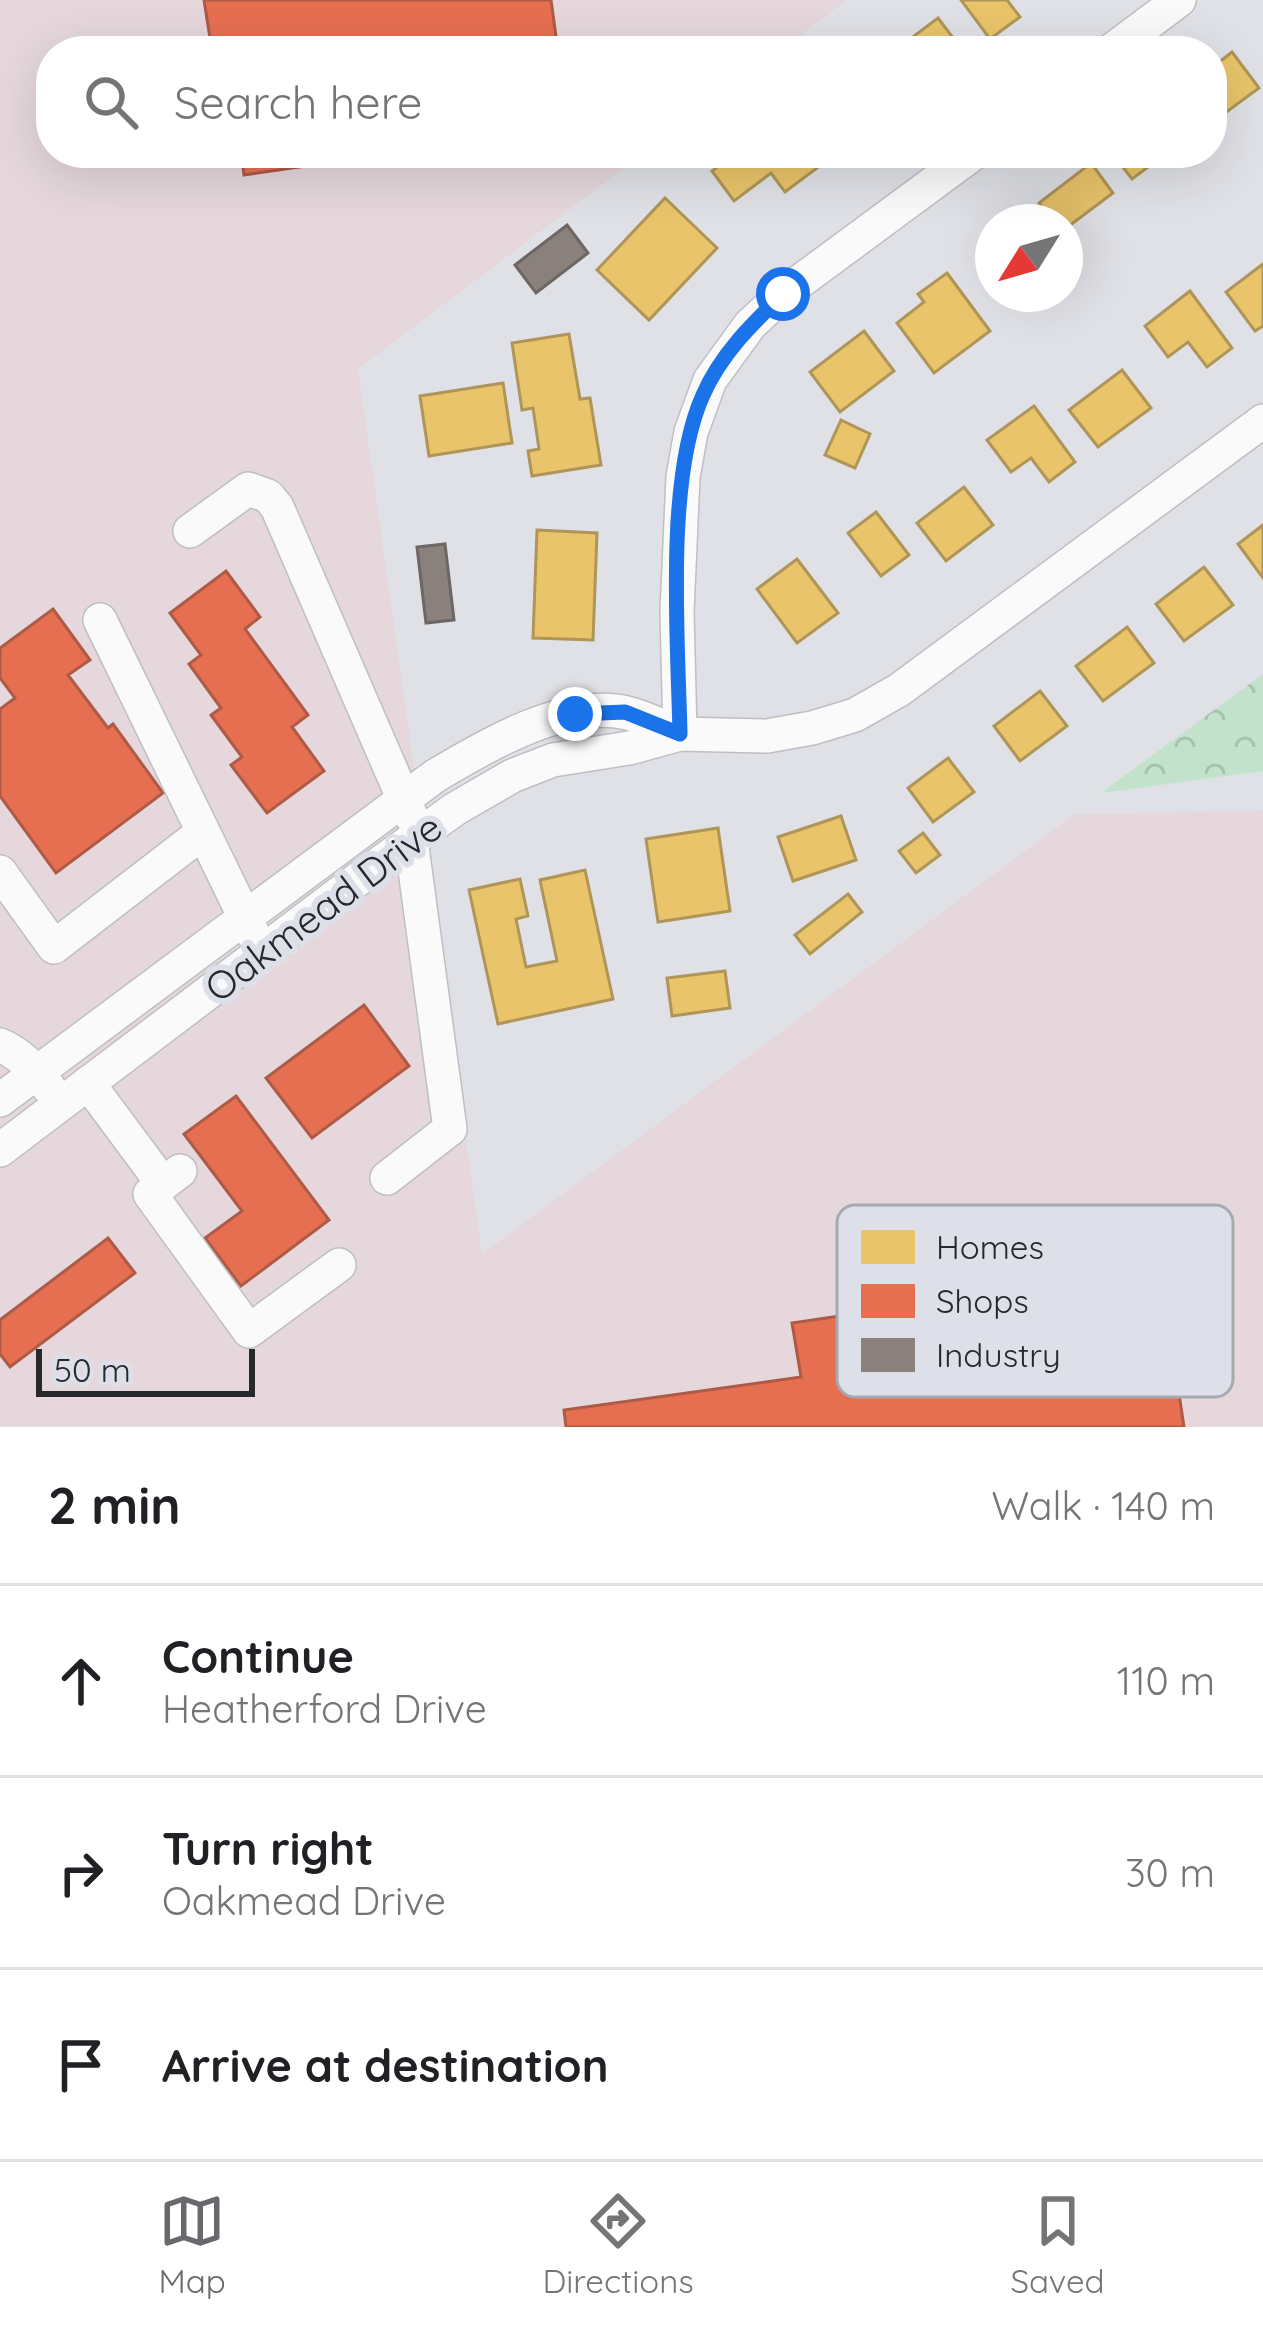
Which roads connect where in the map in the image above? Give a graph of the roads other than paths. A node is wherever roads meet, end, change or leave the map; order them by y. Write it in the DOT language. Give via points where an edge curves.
graph roads {
  1 [pos="1179,0"];
  2 [pos="1131,36"];
  3 [pos="954,168"];
  4 [pos="1263,421"];
  5 [pos="190,531"];
  6 [pos="100,620"];
  7 [pos="680,734"];
  8 [pos="403,800"];
  9 [pos="202,833"];
  10 [pos="416,837"];
  11 [pos="0,872"];
  12 [pos="244,917"];
  13 [pos="263,951"];
  14 [pos="0,1046"];
  15 [pos="38,1072"];
  16 [pos="88,1083"];
  17 [pos="0,1100"];
  18 [pos="60,1105"];
  19 [pos="0,1150"];
  20 [pos="387,1178"];
  21 [pos="339,1265"];
  1 -- 2 [label="street"];
  3 -- 7 [label="street" via="783,294 710,380 683,477"];
  4 -- 7 [label="street, Oakmead Drive" via="855,715 767,736"];
  5 -- 8 [label="street" via="248,489 277,507"];
  6 -- 9 [label="street"];
  7 -- 8 [label="street, Oakmead Drive" via="625,712 575,714 491,742"];
  7 -- 10 [label="street, Oakmead Drive" via="532,768"];
  8 -- 10 [label="street"];
  8 -- 12 [label="street, Oakmead Drive"];
  9 -- 11 [label="street" via="54,947"];
  9 -- 12 [label="street"];
  10 -- 13 [label="street, Oakmead Drive"];
  10 -- 20 [label="street" via="450,1129"];
  12 -- 13 [label="street"];
  12 -- 15 [label="street, Oakmead Drive"];
  13 -- 16 [label="street, Oakmead Drive"];
  14 -- 15 [label="street"];
  15 -- 17 [label="street, Oakmead Drive"];
  15 -- 18 [label="street"];
  16 -- 18 [label="street, Oakmead Drive"];
  16 -- 21 [label="street" via="172,1177 149,1194 249,1330"];
  18 -- 19 [label="street, Oakmead Drive"];
}
